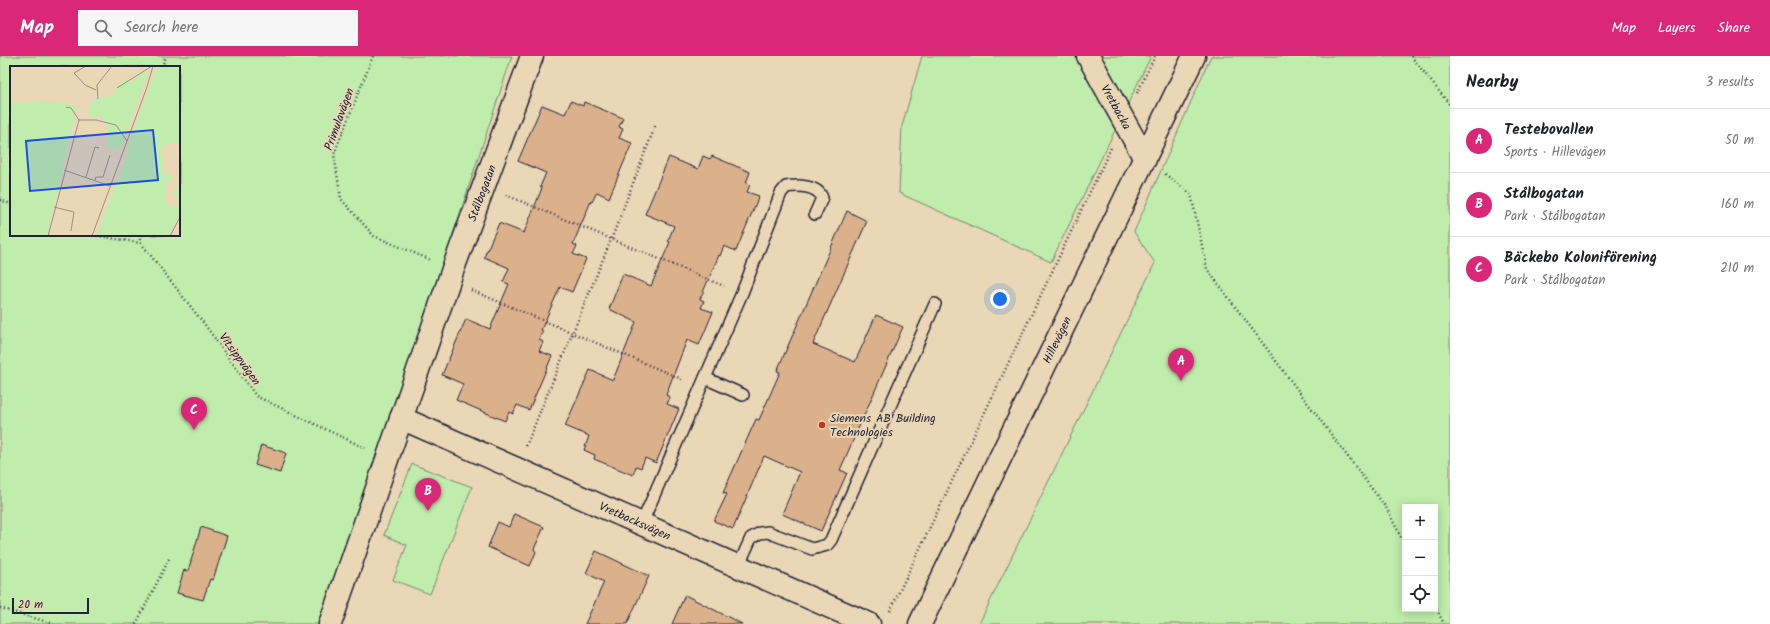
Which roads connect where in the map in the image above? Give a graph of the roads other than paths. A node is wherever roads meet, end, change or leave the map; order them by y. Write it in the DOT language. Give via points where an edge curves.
graph roads {
  1 [pos="532,56"];
  2 [pos="1088,56"];
  3 [pos="1194,56"];
  4 [pos="1145,159"];
  5 [pos="815,214"];
  6 [pos="935,304"];
  7 [pos="703,382"];
  8 [pos="743,395"];
  9 [pos="401,418"];
  10 [pos="641,524"];
  11 [pos="738,567"];
  12 [pos="878,620"];
  13 [pos="330,624"];
  14 [pos="920,624"];
  1 -- 9 [label="street, Stålbogatan"];
  2 -- 4 [label="street, Vretbacka"];
  3 -- 4 [label="street, Hillevägen"];
  4 -- 14 [label="street, Hillevägen"];
  5 -- 7 [label="lane" via="822,198 821,194 805,186 786,187 781,193 742,293"];
  6 -- 11 [label="lane" via="832,540 827,546 812,549 768,532 760,533 751,538"];
  7 -- 8 [label="lane"];
  7 -- 10 [label="lane"];
  9 -- 10 [label="street, Vretbacksvägen"];
  9 -- 13 [label="street, Stålbogatan"];
  10 -- 11 [label="street, Vretbacksvägen"];
  11 -- 12 [label="street, Vretbacksvägen"];
}
